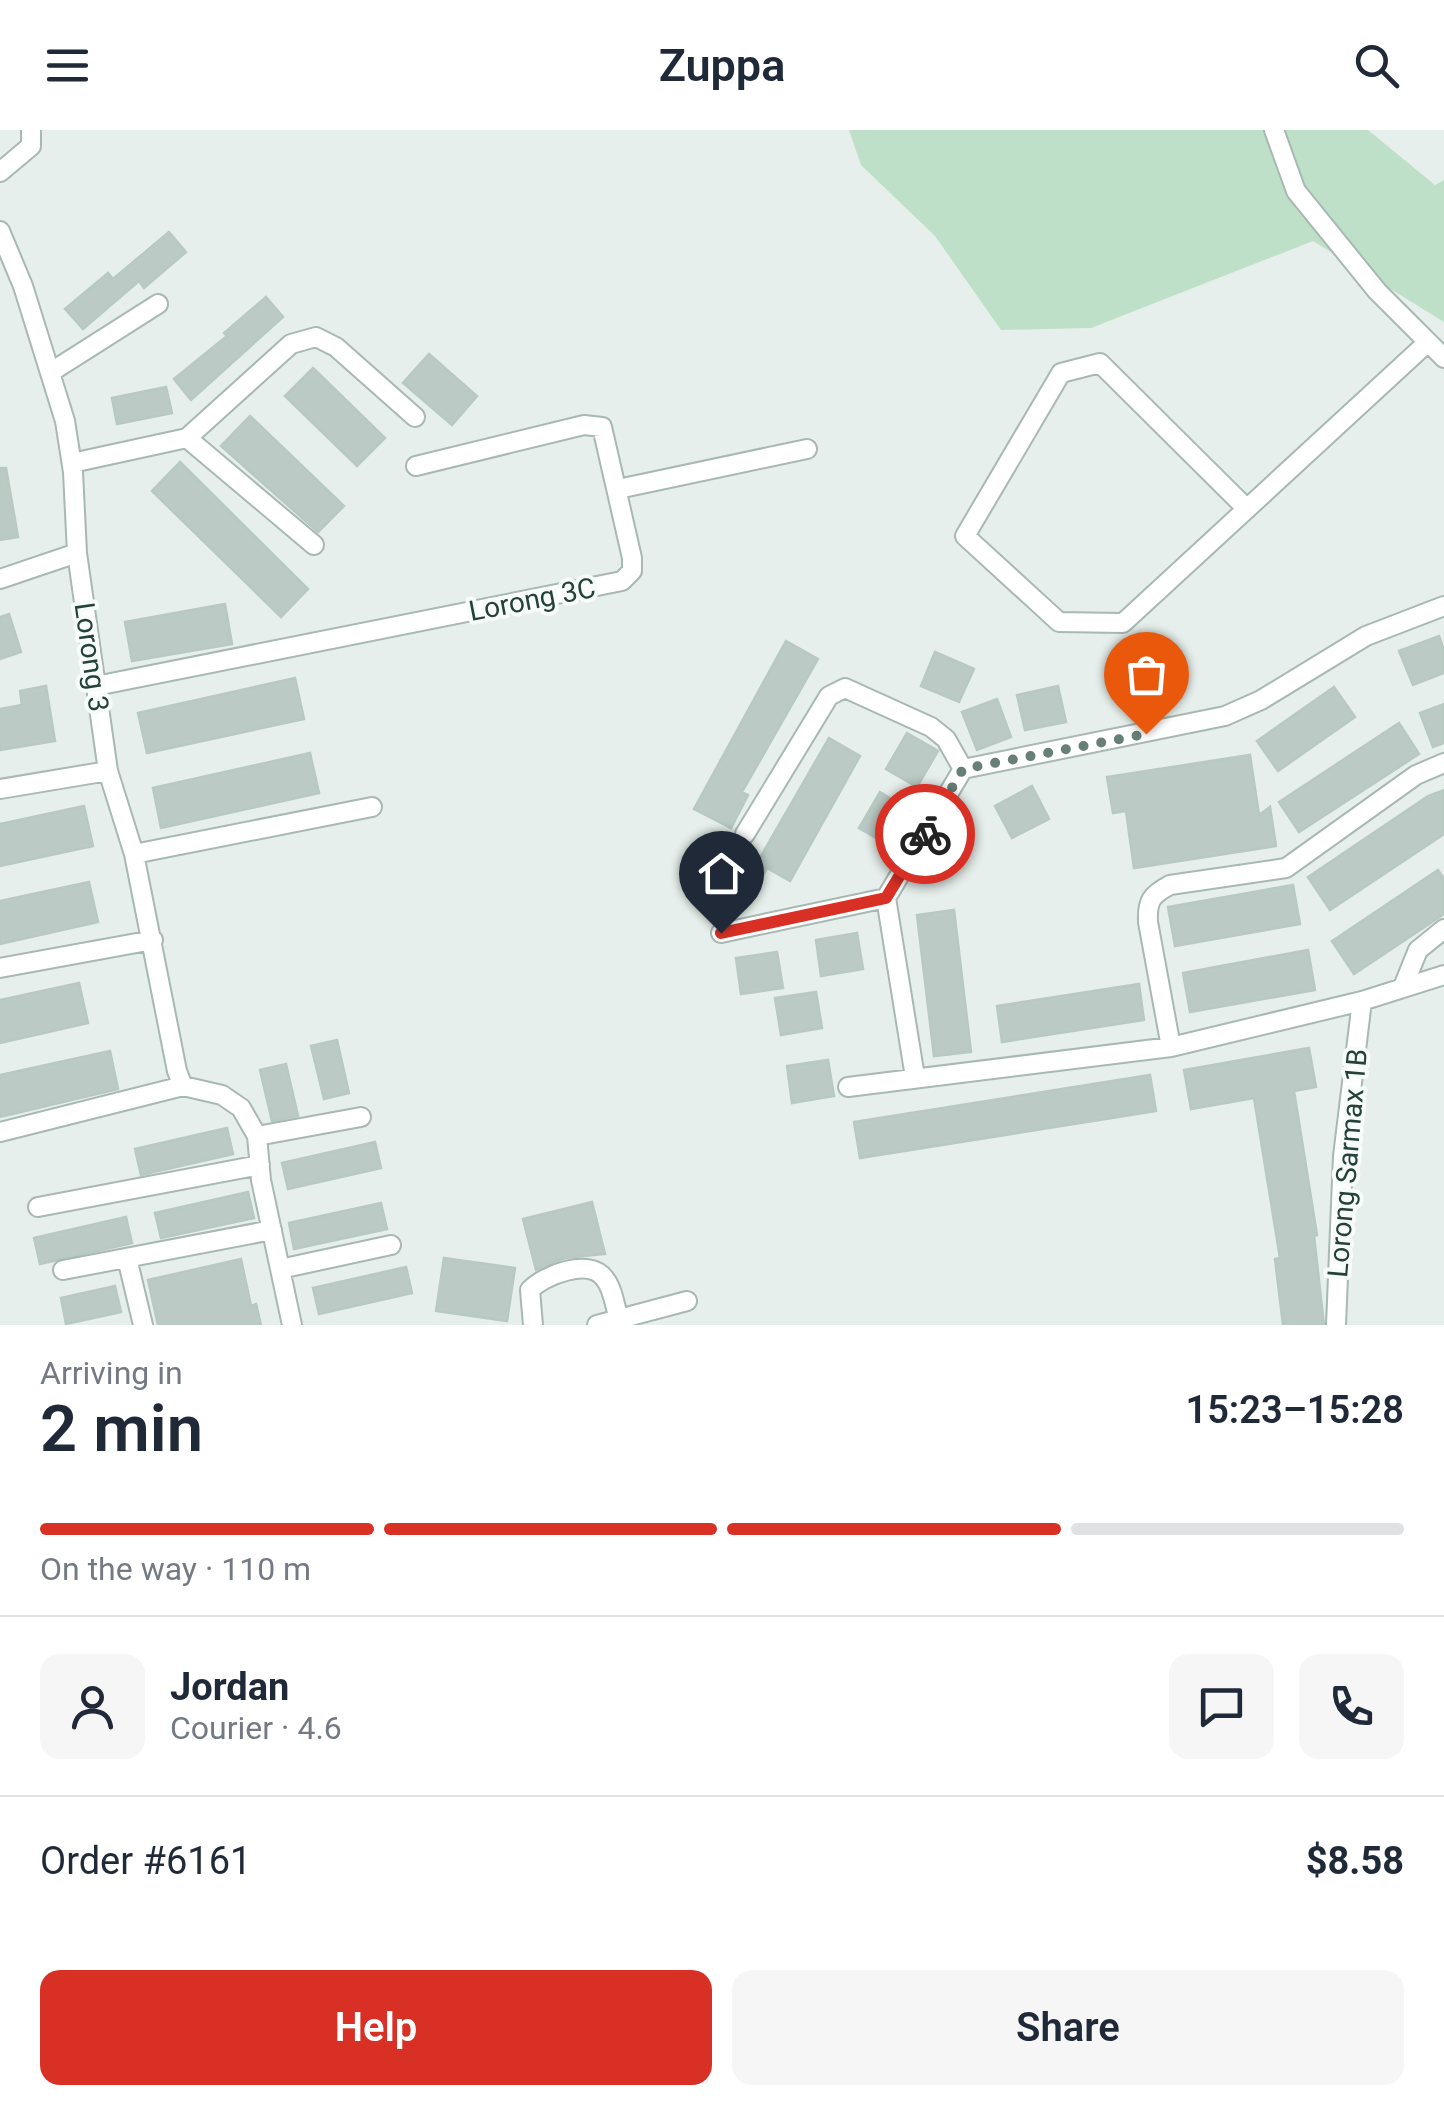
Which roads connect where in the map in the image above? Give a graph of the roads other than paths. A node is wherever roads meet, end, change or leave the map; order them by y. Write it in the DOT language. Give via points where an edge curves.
graph roads {
  1 [pos="31,130"];
  2 [pos="1274,130"];
  3 [pos="0,172"];
  4 [pos="0,231"];
  5 [pos="158,304"];
  6 [pos="1428,342"];
  7 [pos="1444,358"];
  8 [pos="51,372"];
  9 [pos="415,417"];
  10 [pos="188,438"];
  11 [pos="807,449"];
  12 [pos="72,463"];
  13 [pos="416,466"];
  14 [pos="618,489"];
  15 [pos="1247,509"];
  16 [pos="314,545"];
  17 [pos="77,553"];
  18 [pos="0,578"];
  19 [pos="1444,606"];
  20 [pos="96,686"];
  21 [pos="1444,763"];
  22 [pos="963,769"];
  23 [pos="108,771"];
  24 [pos="0,789"];
  25 [pos="372,808"];
  26 [pos="745,834"];
  27 [pos="134,854"];
  28 [pos="886,898"];
  29 [pos="1444,929"];
  30 [pos="721,933"];
  31 [pos="153,940"];
  32 [pos="0,968"];
  33 [pos="1444,975"];
  34 [pos="1404,988"];
  35 [pos="1362,1001"];
  36 [pos="1171,1046"];
  37 [pos="915,1077"];
  38 [pos="183,1086"];
  39 [pos="848,1086"];
  40 [pos="361,1117"];
  41 [pos="0,1132"];
  42 [pos="257,1136"];
  43 [pos="260,1165"];
  44 [pos="38,1207"];
  45 [pos="272,1230"];
  46 [pos="392,1245"];
  47 [pos="127,1258"];
  48 [pos="63,1270"];
  49 [pos="280,1270"];
  50 [pos="687,1301"];
  51 [pos="619,1319"];
  52 [pos="143,1325"];
  53 [pos="292,1325"];
  54 [pos="533,1325"];
  55 [pos="596,1325"];
  56 [pos="1336,1325"];
  1 -- 3 [label="street" via="31,146"];
  2 -- 6 [label="street" via="1296,191 1376,291"];
  4 -- 8 [label="street, Lorong 3"];
  5 -- 8 [label="street"];
  6 -- 7 [label="street"];
  6 -- 15 [label="street"];
  8 -- 12 [label="street, Lorong 3"];
  9 -- 10 [label="street" via="316,337 291,344"];
  10 -- 12 [label="street"];
  10 -- 16 [label="street"];
  11 -- 14 [label="street"];
  12 -- 17 [label="street, Lorong 3"];
  13 -- 14 [label="street, Lorong 3C" via="598,426"];
  14 -- 20 [label="street, Lorong 3C" via="632,558 632,571 622,580"];
  15 -- 15 [label="street" via="1123,623 1059,622 965,536 1061,373 1100,363"];
  17 -- 18 [label="street"];
  17 -- 20 [label="street, Lorong 3"];
  19 -- 22 [label="street" via="1366,636 1225,716"];
  20 -- 23 [label="street, Lorong 3"];
  21 -- 36 [label="street" via="1286,868 1155,893 1147,903 1148,922"];
  22 -- 26 [label="street" via="931,726 845,688 829,696"];
  22 -- 28 [label="street"];
  23 -- 24 [label="street"];
  23 -- 27 [label="street, Lorong 3"];
  25 -- 27 [label="street"];
  27 -- 31 [label="street, Lorong 3"];
  28 -- 30 [label="street"];
  28 -- 37 [label="street"];
  29 -- 34 [label="street" via="1418,950"];
  31 -- 32 [label="street"];
  31 -- 38 [label="street, Lorong 3"];
  33 -- 34 [label="street"];
  34 -- 35 [label="street"];
  35 -- 36 [label="street"];
  35 -- 56 [label="street, Lorong Sarmax 1B" via="1342,1156"];
  36 -- 37 [label="street"];
  37 -- 39 [label="street"];
  38 -- 41 [label="street"];
  38 -- 42 [label="street" via="222,1095 241,1108"];
  40 -- 42 [label="street"];
  42 -- 43 [label="street"];
  43 -- 44 [label="street"];
  43 -- 45 [label="street"];
  45 -- 47 [label="street"];
  45 -- 49 [label="street"];
  46 -- 49 [label="street"];
  47 -- 48 [label="street"];
  47 -- 52 [label="street"];
  49 -- 53 [label="street"];
  50 -- 51 [label="street"];
  51 -- 54 [label="street" via="607,1280 582,1268 540,1280 530,1290"];
  51 -- 55 [label="street"];
}
